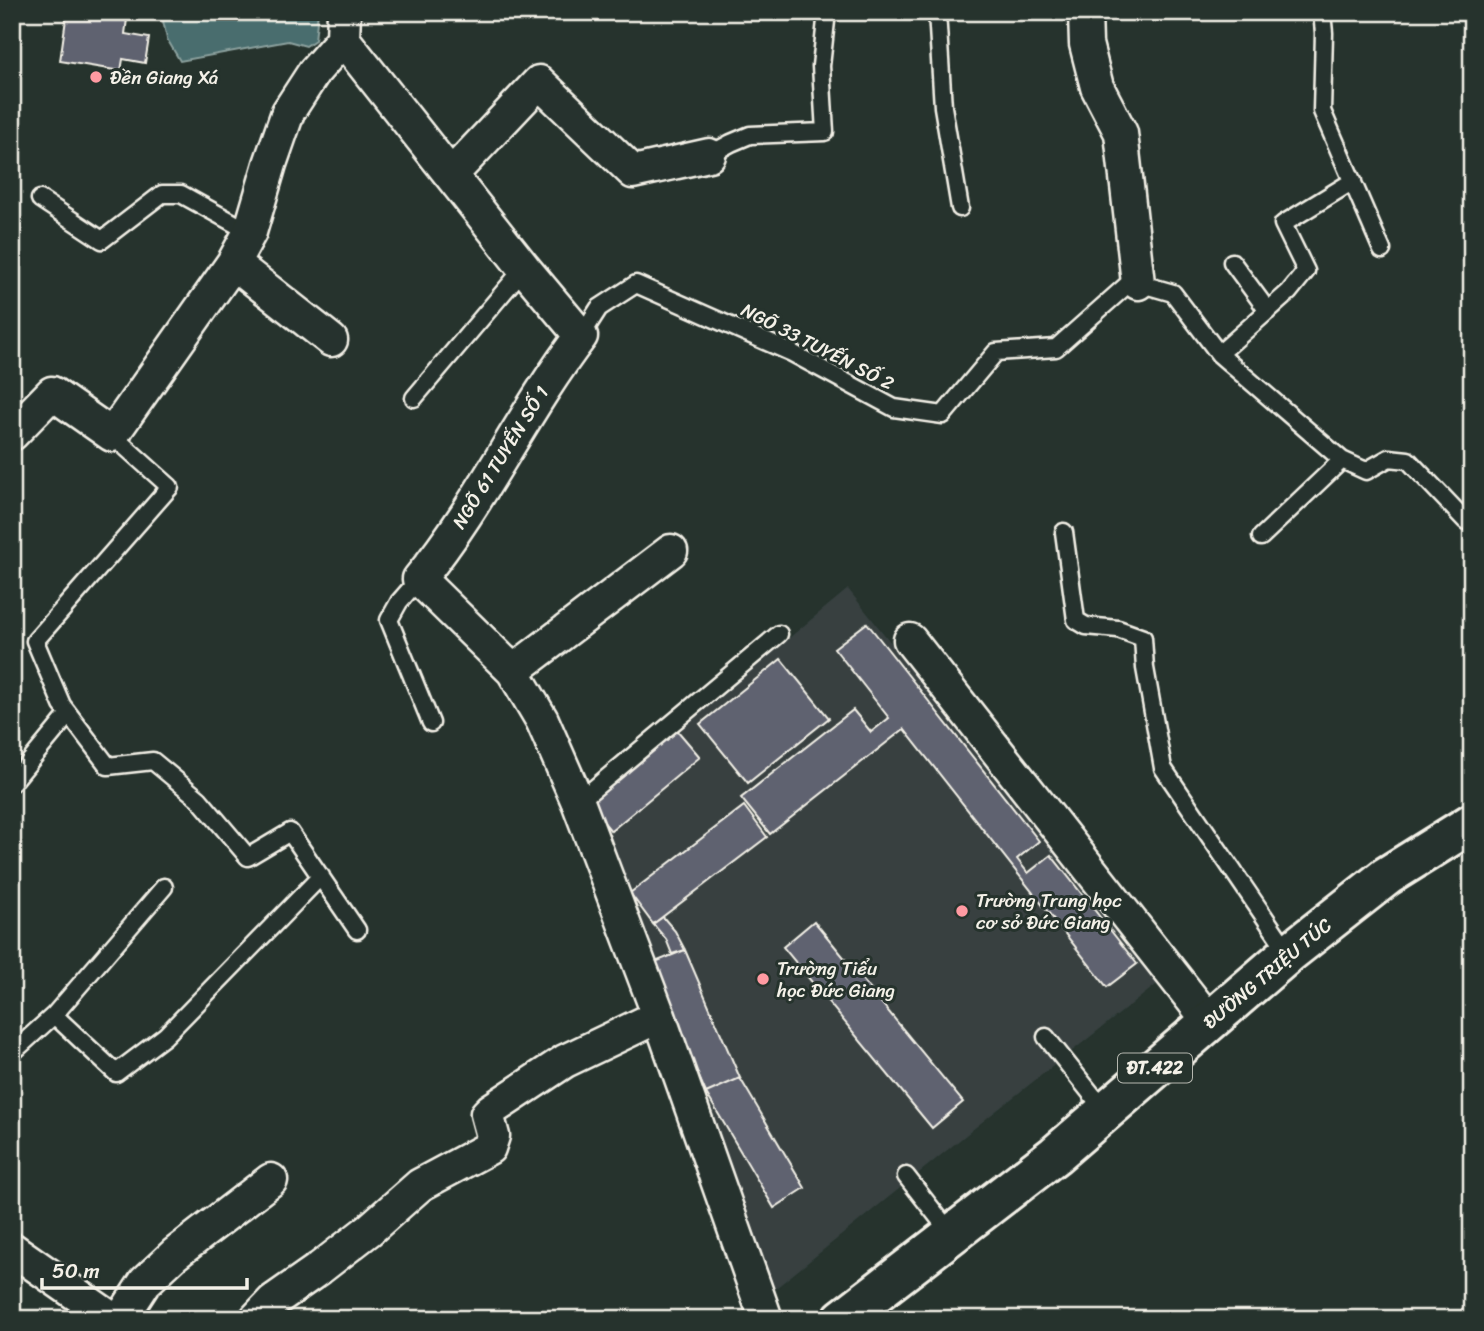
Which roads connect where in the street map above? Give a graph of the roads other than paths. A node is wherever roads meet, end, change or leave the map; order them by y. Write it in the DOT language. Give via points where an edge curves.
graph roads {
  1 [pos="827,12"];
  2 [pos="937,12"];
  3 [pos="1085,12"];
  4 [pos="1322,12"];
  5 [pos="344,25"];
  6 [pos="709,155"];
  7 [pos="450,175"];
  8 [pos="1353,181"];
  9 [pos="40,199"];
  10 [pos="960,208"];
  11 [pos="250,232"];
  12 [pos="1382,250"];
  13 [pos="1232,262"];
  14 [pos="233,263"];
  15 [pos="524,268"];
  16 [pos="1138,283"];
  17 [pos="1268,311"];
  18 [pos="581,336"];
  19 [pos="331,340"];
  20 [pos="1219,354"];
  21 [pos="414,398"];
  22 [pos="12,434"];
  23 [pos="112,435"];
  24 [pos="1342,460"];
  25 [pos="1466,521"];
  26 [pos="1064,532"];
  27 [pos="1261,537"];
  28 [pos="670,551"];
  29 [pos="419,579"];
  30 [pos="779,634"];
  31 [pos="910,640"];
  32 [pos="513,670"];
  33 [pos="69,714"];
  34 [pos="431,723"];
  35 [pos="12,783"];
  36 [pos="578,802"];
  37 [pos="1472,823"];
  38 [pos="321,876"];
  39 [pos="164,887"];
  40 [pos="358,930"];
  41 [pos="1289,953"];
  42 [pos="54,1015"];
  43 [pos="659,1016"];
  44 [pos="1209,1021"];
  45 [pos="1046,1037"];
  46 [pos="12,1053"];
  47 [pos="1105,1111"];
  48 [pos="906,1176"];
  49 [pos="271,1180"];
  50 [pos="952,1235"];
  51 [pos="12,1249"];
  52 [pos="112,1319"];
  53 [pos="121,1319"];
  54 [pos="256,1319"];
  55 [pos="766,1319"];
  56 [pos="842,1319"];
  1 -- 6 [label="lane" via="821,66 825,132 750,135"];
  2 -- 10 [label="lane" via="943,107"];
  3 -- 16 [label="street" via="1086,44 1097,87 1121,133"];
  4 -- 8 [label="lane" via="1322,111"];
  5 -- 7 [label="street"];
  5 -- 11 [label="street" via="288,112"];
  6 -- 7 [label="street" via="633,172 539,82"];
  7 -- 15 [label="street"];
  8 -- 12 [label="lane"];
  8 -- 17 [label="lane" via="1283,224 1306,271"];
  9 -- 11 [label="lane" via="102,240 162,194 181,194"];
  11 -- 14 [label="street"];
  13 -- 17 [label="lane"];
  14 -- 19 [label="street"];
  14 -- 23 [label="street"];
  15 -- 18 [label="street"];
  15 -- 21 [label="lane"];
  16 -- 18 [label="lane, NGÕ 33 TUYẾN SỐ 2" via="1127,285 1056,348 996,352 943,415 894,408 792,354 636,284 599,308"];
  16 -- 20 [label="lane" via="1173,293"];
  17 -- 20 [label="lane"];
  18 -- 29 [label="street, NGÕ 61 TUYẾN SỐ 1"];
  20 -- 24 [label="lane"];
  22 -- 23 [label="street" via="52,393"];
  23 -- 33 [label="lane" via="170,486 35,640"];
  24 -- 25 [label="lane" via="1366,471 1389,458 1408,460"];
  24 -- 27 [label="lane"];
  26 -- 41 [label="lane" via="1076,620 1143,638 1163,768"];
  28 -- 32 [label="street"];
  29 -- 32 [label="street"];
  29 -- 34 [label="lane" via="389,620"];
  30 -- 36 [label="lane"];
  31 -- 44 [label="street"];
  32 -- 36 [label="street" via="542,720"];
  33 -- 35 [label="lane"];
  33 -- 38 [label="lane" via="108,766 153,761 199,799 248,857 290,832"];
  36 -- 43 [label="street"];
  37 -- 41 [label="main road, ĐƯỜNG TRIỆU TÚC / ĐT.422" via="1387,876"];
  38 -- 40 [label="lane"];
  38 -- 42 [label="lane" via="165,1036 116,1073"];
  39 -- 42 [label="lane"];
  41 -- 44 [label="main road, ĐƯỜNG TRIỆU TÚC / ĐT.422"];
  42 -- 46 [label="lane"];
  43 -- 54 [label="street" via="565,1061 491,1110 486,1114 494,1136 489,1148 420,1185"];
  43 -- 55 [label="street"];
  44 -- 47 [label="main road, ĐƯỜNG TRIỆU TÚC / ĐT.422"];
  45 -- 47 [label="lane"];
  47 -- 50 [label="main road, ĐƯỜNG TRIỆU TÚC / ĐT.422"];
  48 -- 50 [label="lane"];
  49 -- 53 [label="street" via="175,1254 145,1282"];
  50 -- 56 [label="main road, ĐƯỜNG TRIỆU TÚC / ĐT.422"];
  51 -- 52 [label="street"];
}
